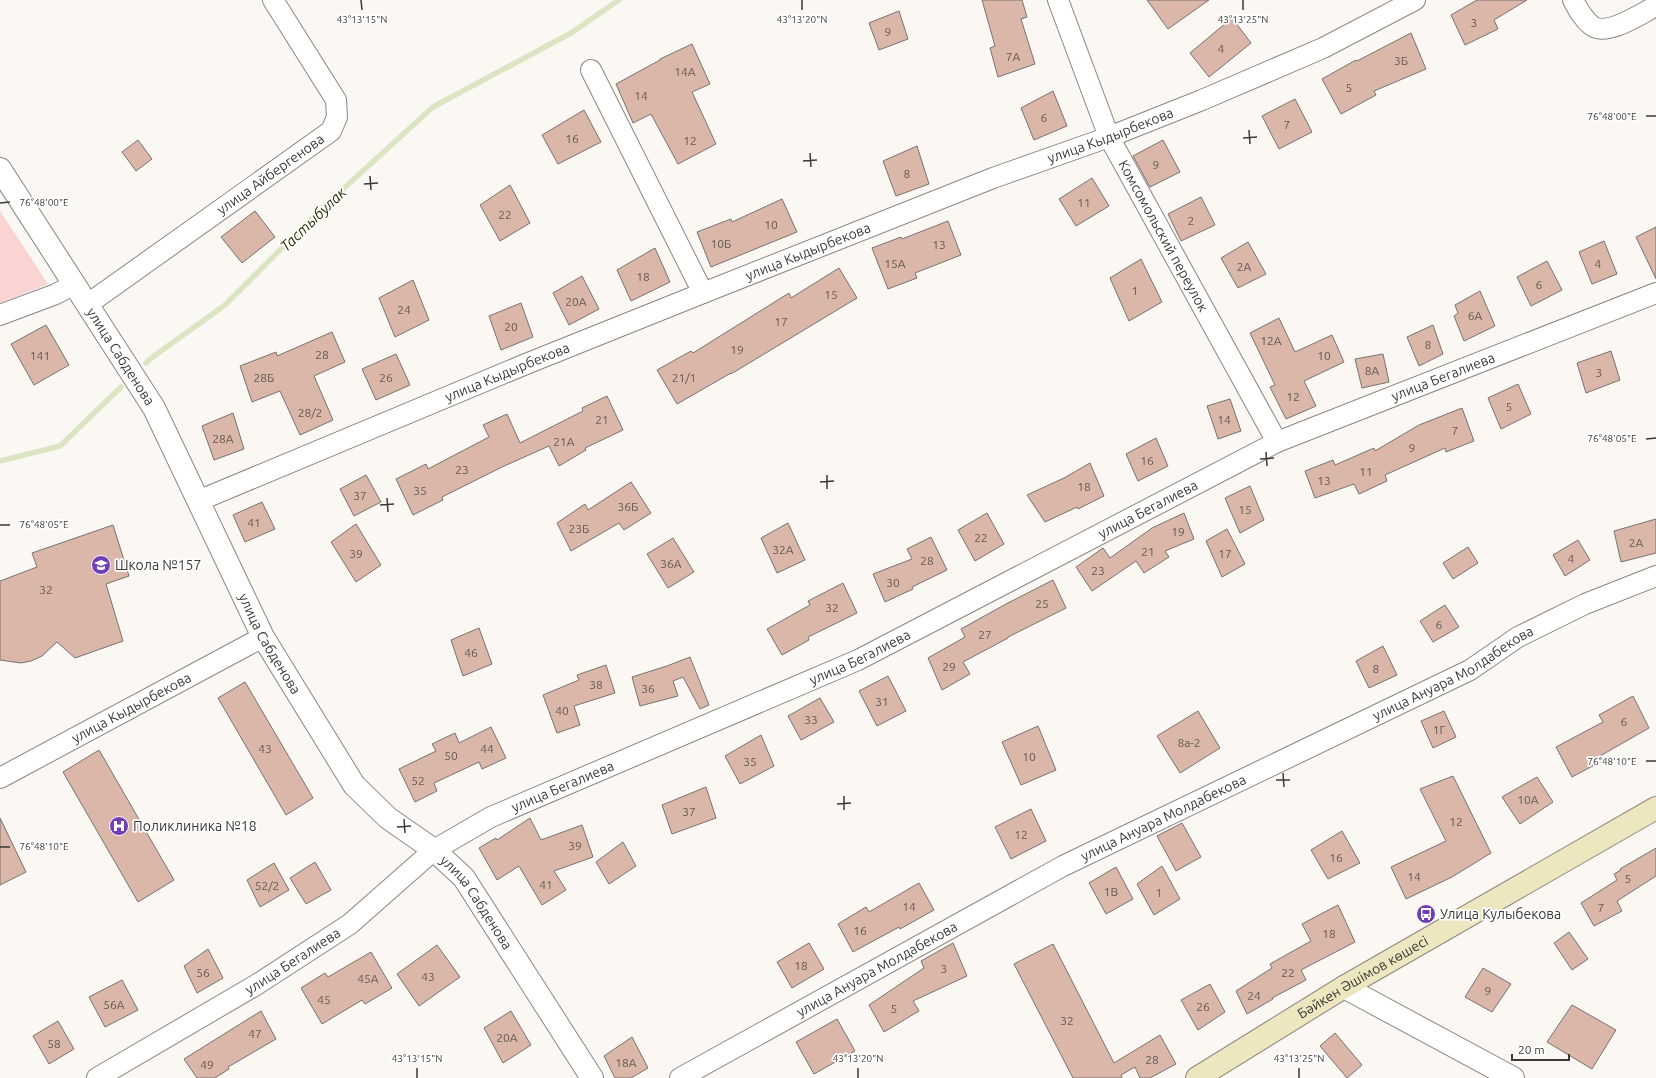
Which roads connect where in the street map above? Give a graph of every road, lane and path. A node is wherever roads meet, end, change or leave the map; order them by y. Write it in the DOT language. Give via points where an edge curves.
graph roads {
  1 [pos="273,0"];
  2 [pos="1058,0"];
  3 [pos="1415,0"];
  4 [pos="1573,0"];
  5 [pos="1656,6"];
  6 [pos="591,70"];
  7 [pos="1110,137"];
  8 [pos="0,169"];
  9 [pos="74,284"];
  10 [pos="703,293"];
  11 [pos="1656,293"];
  12 [pos="88,304"];
  13 [pos="0,315"];
  14 [pos="1277,442"];
  15 [pos="198,501"];
  16 [pos="1656,576"];
  17 [pos="263,637"];
  18 [pos="0,778"];
  19 [pos="1656,808"];
  20 [pos="434,850"];
  21 [pos="1344,987"];
  22 [pos="97,1078"];
  23 [pos="592,1078"];
  24 [pos="680,1078"];
  25 [pos="1197,1078"];
  26 [pos="1513,1078"];
  1 -- 12 [label="street, улица Айбергенова" via="336,100 337,118 331,131"];
  2 -- 7 [label="street, Комсомольский переулок"];
  3 -- 7 [label="street, улица Кыдырбекова" via="1324,48"];
  4 -- 5 [label="street" via="1592,27 1606,29 1621,25"];
  6 -- 10 [label="street"];
  7 -- 10 [label="street, улица Кыдырбекова" via="993,178"];
  7 -- 14 [label="street, Комсомольский переулок"];
  8 -- 9 [label="street, улица Сабденова"];
  9 -- 12 [label="street, улица Сабденова"];
  9 -- 13 [label="street" via="56,294"];
  10 -- 15 [label="street, улица Кыдырбекова"];
  11 -- 14 [label="street, улица Бегалиева"];
  12 -- 15 [label="street, улица Сабденова" via="154,408"];
  14 -- 20 [label="street, улица Бегалиева" via="858,660 491,817"];
  15 -- 17 [label="street, улица Сабденова"];
  16 -- 24 [label="street, улица Ануара Молдабекова" via="1585,604 1518,637 1470,670 1063,866"];
  17 -- 18 [label="street, улица Кыдырбекова"];
  17 -- 20 [label="street, улица Сабденова" via="354,784 388,818"];
  19 -- 21 [label="main road, Бәйкен Әшімов көшесі"];
  20 -- 22 [label="street, улица Бегалиева" via="350,924 256,985"];
  20 -- 23 [label="street, улица Сабденова" via="464,878"];
  21 -- 25 [label="main road, Бәйкен Әшімов көшесі"];
  21 -- 26 [label="street"];
}
